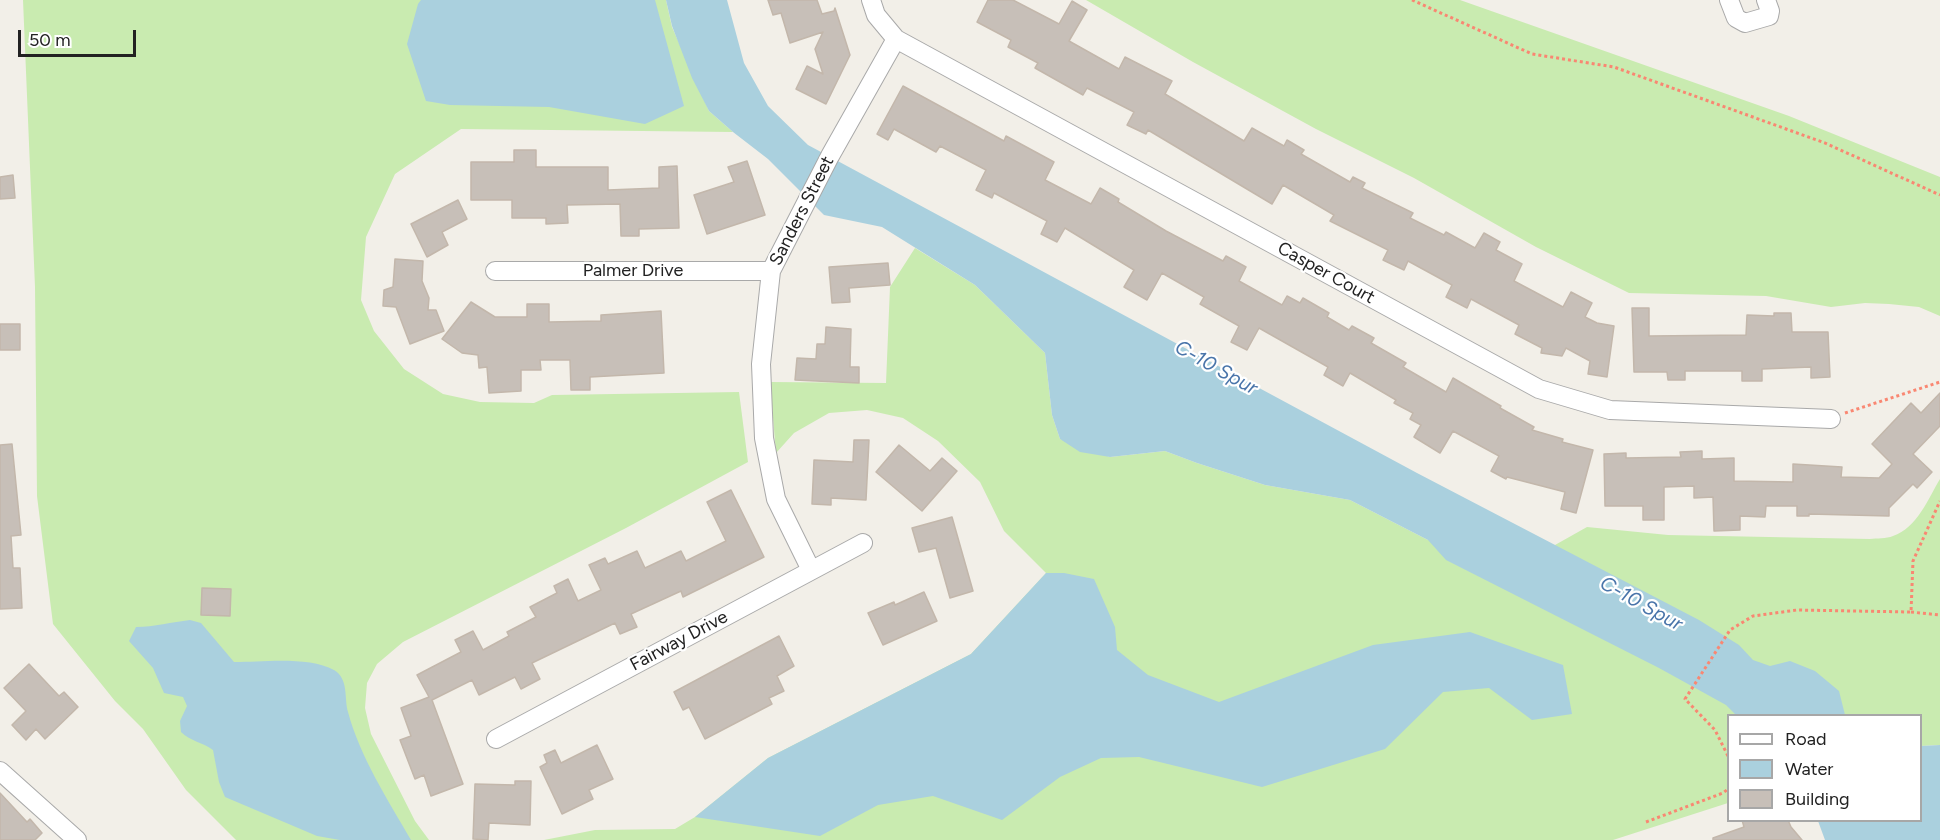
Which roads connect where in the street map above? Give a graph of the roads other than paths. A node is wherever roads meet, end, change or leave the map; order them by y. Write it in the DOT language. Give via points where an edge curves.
graph roads {
  1 [pos="871,0"];
  2 [pos="1729,0"];
  3 [pos="1766,0"];
  4 [pos="896,39"];
  5 [pos="771,271"];
  6 [pos="495,272"];
  7 [pos="1831,419"];
  8 [pos="863,543"];
  9 [pos="812,570"];
  10 [pos="496,739"];
  11 [pos="0,771"];
  12 [pos="77,840"];
  1 -- 4 [label="street, Casper Court" via="876,15"];
  2 -- 3 [label="street" via="1736,18 1744,23 1769,16"];
  4 -- 5 [label="street, Sanders Street"];
  4 -- 7 [label="street, Casper Court" via="1539,389 1610,410"];
  5 -- 6 [label="street, Palmer Drive"];
  5 -- 9 [label="street, Sanders Street" via="761,364 764,438 776,499"];
  8 -- 9 [label="street, Fairway Drive"];
  9 -- 10 [label="street, Fairway Drive"];
  11 -- 12 [label="street"];
}
